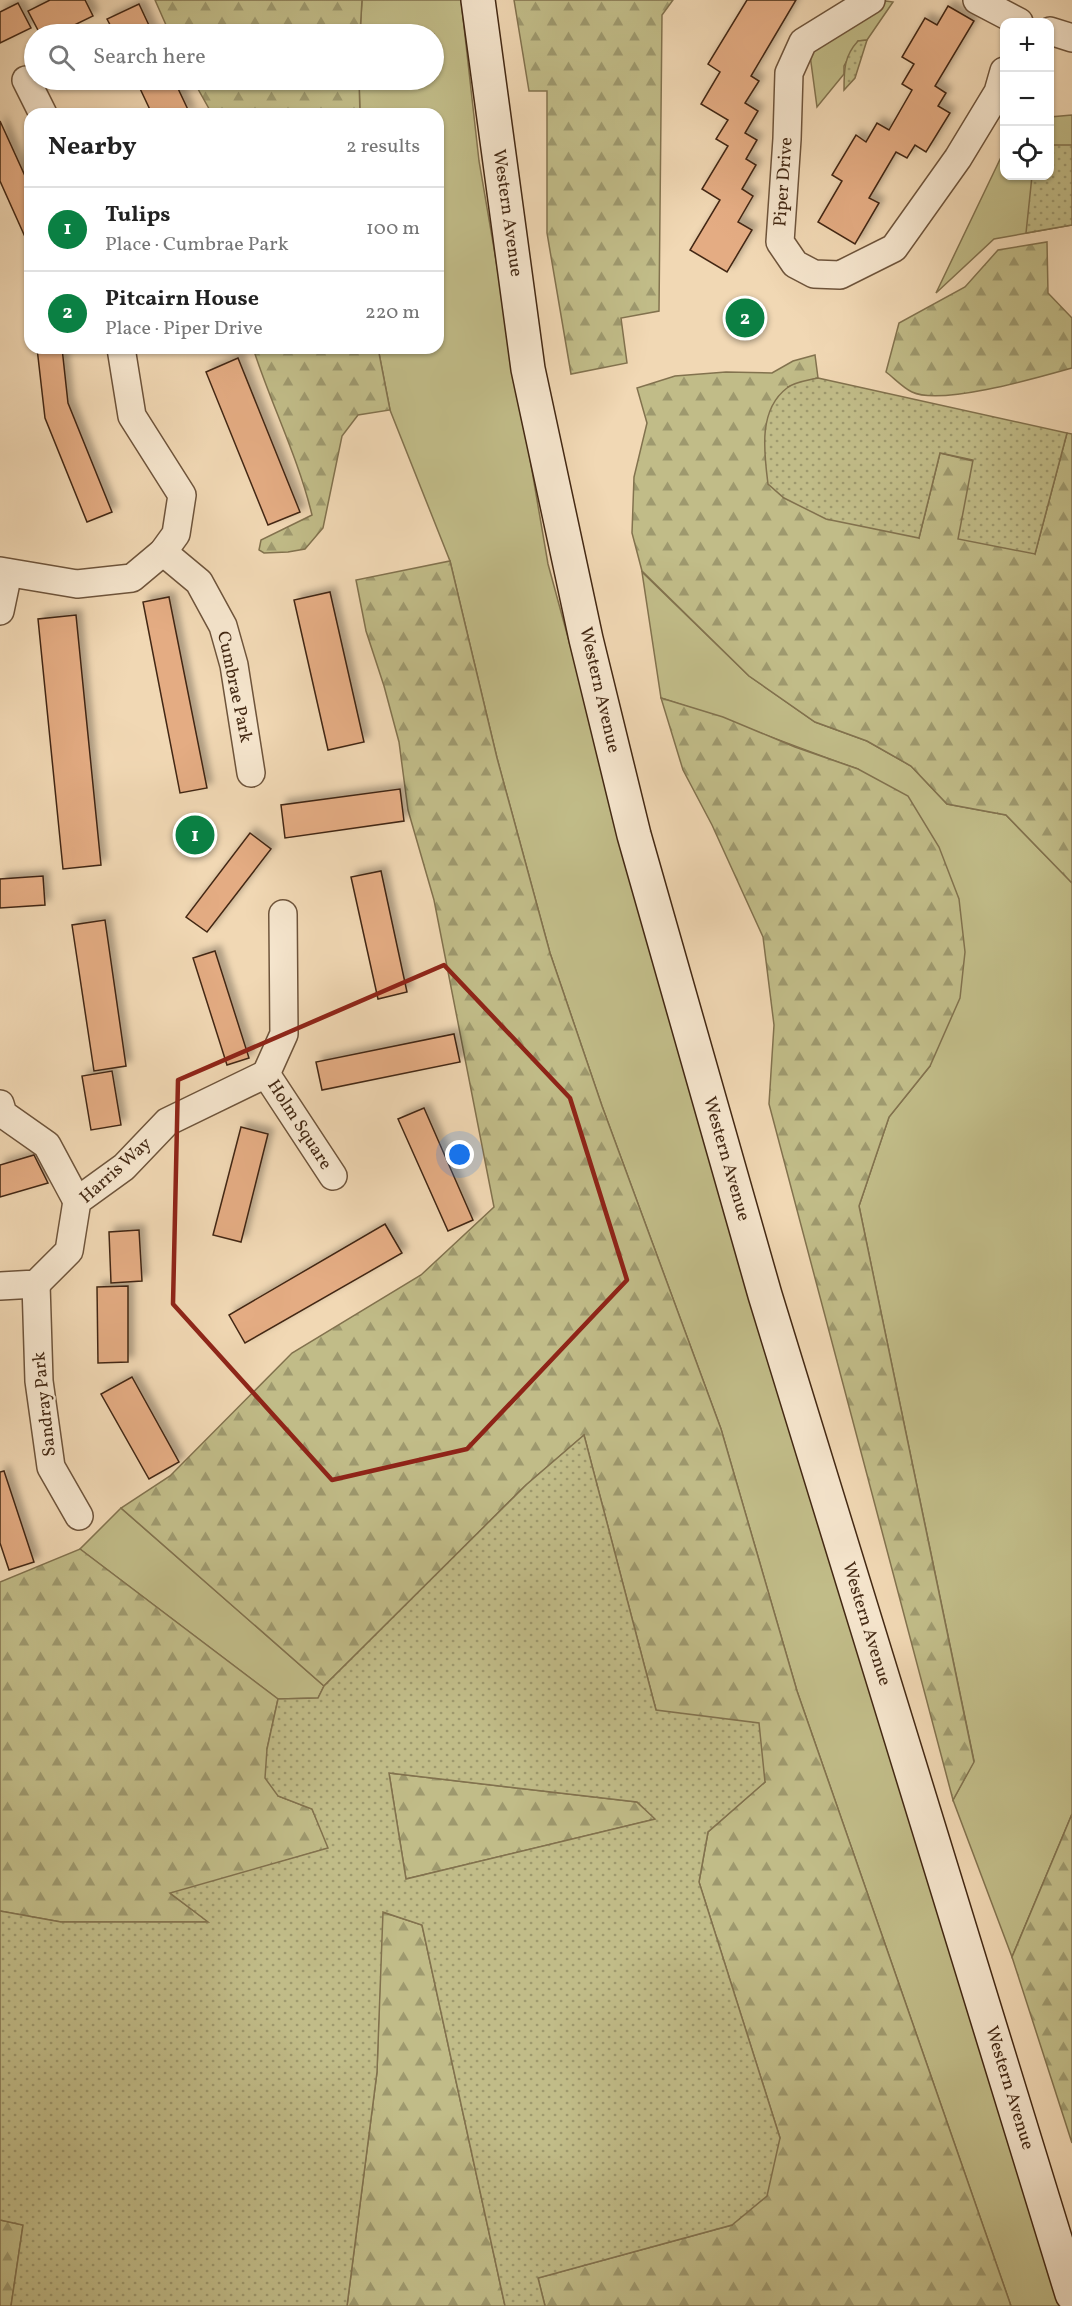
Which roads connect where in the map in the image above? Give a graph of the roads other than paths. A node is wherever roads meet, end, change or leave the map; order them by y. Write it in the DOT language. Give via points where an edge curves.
graph roads {
  1 [pos="478,0"];
  2 [pos="871,0"];
  3 [pos="977,0"];
  4 [pos="1028,0"];
  5 [pos="1012,18"];
  6 [pos="1021,18"];
  7 [pos="1054,33"];
  8 [pos="1072,38"];
  9 [pos="1000,86"];
  10 [pos="31,90"];
  11 [pos="40,108"];
  12 [pos="122,354"];
  13 [pos="163,552"];
  14 [pos="4,572"];
  15 [pos="0,611"];
  16 [pos="251,773"];
  17 [pos="282,914"];
  18 [pos="266,1074"];
  19 [pos="0,1104"];
  20 [pos="333,1176"];
  21 [pos="77,1201"];
  22 [pos="36,1284"];
  23 [pos="0,1286"];
  24 [pos="79,1516"];
  25 [pos="1072,2294"];
  1 -- 25 [label="main road, Western Avenue" via="528,369 586,639 634,835 765,1295"];
  2 -- 9 [label="street, Piper Drive" via="803,42 789,73 780,242 795,264 814,274 840,275 894,248 958,158"];
  3 -- 5 [label="street"];
  4 -- 6 [label="street"];
  7 -- 8 [label="street"];
  10 -- 11 [label="street"];
  12 -- 13 [label="street" via="132,416 182,495 176,534"];
  13 -- 14 [label="street" via="132,578 77,584"];
  13 -- 16 [label="street, Cumbrae Park" via="199,582 223,626 234,665"];
  14 -- 15 [label="street"];
  17 -- 18 [label="street" via="284,1034"];
  18 -- 20 [label="street, Holm Square"];
  18 -- 21 [label="street, Harris Way" via="167,1122 124,1167"];
  19 -- 21 [label="street" via="3,1114 47,1145"];
  21 -- 22 [label="street, Harris Way" via="69,1251"];
  22 -- 23 [label="street"];
  22 -- 24 [label="street, Sandray Park" via="39,1381 51,1467"];
}
